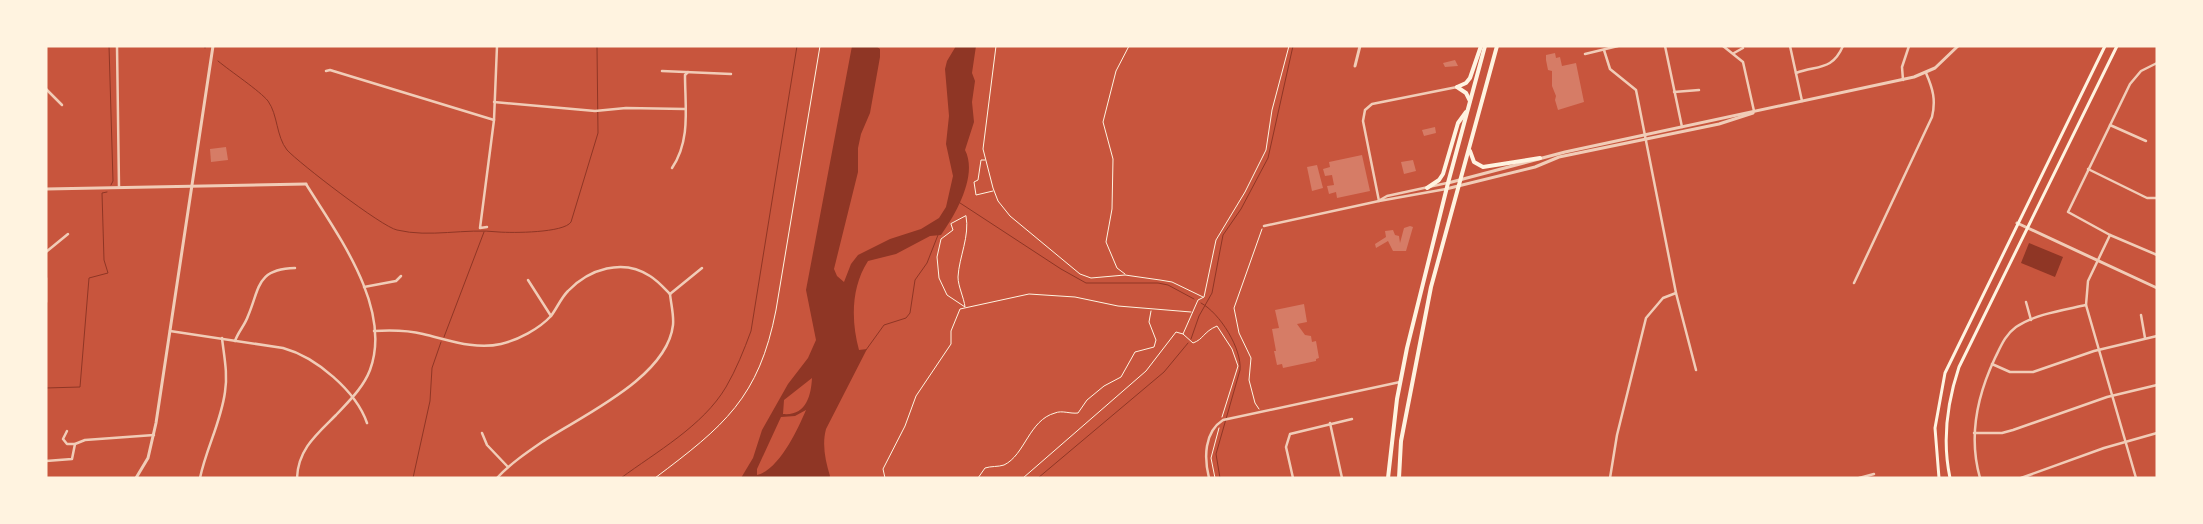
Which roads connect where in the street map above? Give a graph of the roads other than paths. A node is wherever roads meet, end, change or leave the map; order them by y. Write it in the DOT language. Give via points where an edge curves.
graph roads {
  1 [pos="117,46"];
  2 [pos="213,46"];
  3 [pos="497,46"];
  4 [pos="1360,46"];
  5 [pos="1481,46"];
  6 [pos="1486,46"];
  7 [pos="1497,46"];
  8 [pos="1618,46"];
  9 [pos="1665,46"];
  10 [pos="1723,46"];
  11 [pos="1790,46"];
  12 [pos="1843,46"];
  13 [pos="1909,46"];
  14 [pos="1958,46"];
  15 [pos="2105,46"];
  16 [pos="2117,46"];
  17 [pos="1744,48"];
  18 [pos="1604,50"];
  19 [pos="1734,53"];
  20 [pos="1585,54"];
  21 [pos="2157,63"];
  22 [pos="1354,66"];
  23 [pos="662,71"];
  24 [pos="326,72"];
  25 [pos="688,72"];
  26 [pos="1796,73"];
  27 [pos="1926,73"];
  28 [pos="731,74"];
  29 [pos="1903,80"];
  30 [pos="1457,87"];
  31 [pos="46,89"];
  32 [pos="1699,90"];
  33 [pos="1674,92"];
  34 [pos="1802,101"];
  35 [pos="494,102"];
  36 [pos="62,105"];
  37 [pos="1470,105"];
  38 [pos="685,109"];
  39 [pos="1754,111"];
  40 [pos="494,120"];
  41 [pos="2110,124"];
  42 [pos="1682,128"];
  43 [pos="1646,136"];
  44 [pos="2146,141"];
  45 [pos="1470,151"];
  46 [pos="1540,158"];
  47 [pos="672,168"];
  48 [pos="2088,169"];
  49 [pos="1462,181"];
  50 [pos="1448,183"];
  51 [pos="306,184"];
  52 [pos="1460,186"];
  53 [pos="119,188"];
  54 [pos="190,188"];
  55 [pos="1427,188"];
  56 [pos="46,189"];
  57 [pos="1446,189"];
  58 [pos="2157,198"];
  59 [pos="1379,201"];
  60 [pos="2018,223"];
  61 [pos="1264,226"];
  62 [pos="487,227"];
  63 [pos="2027,227"];
  64 [pos="68,234"];
  65 [pos="2110,235"];
  66 [pos="46,252"];
  67 [pos="2157,255"];
  68 [pos="2098,261"];
  69 [pos="295,268"];
  70 [pos="702,268"];
  71 [pos="402,276"];
  72 [pos="46,278"];
  73 [pos="528,280"];
  74 [pos="1854,283"];
  75 [pos="364,287"];
  76 [pos="2157,288"];
  77 [pos="1676,293"];
  78 [pos="670,294"];
  79 [pos="46,302"];
  80 [pos="2026,302"];
  81 [pos="2086,304"];
  82 [pos="2142,315"];
  83 [pos="551,316"];
  84 [pos="2031,320"];
  85 [pos="169,330"];
  86 [pos="374,331"];
  87 [pos="2157,336"];
  88 [pos="222,338"];
  89 [pos="2146,338"];
  90 [pos="235,341"];
  91 [pos="2099,350"];
  92 [pos="1992,364"];
  93 [pos="1696,370"];
  94 [pos="1400,382"];
  95 [pos="2157,385"];
  96 [pos="2112,396"];
  97 [pos="353,397"];
  98 [pos="1352,419"];
  99 [pos="367,423"];
  100 [pos="1330,423"];
  101 [pos="67,431"];
  102 [pos="482,433"];
  103 [pos="1974,433"];
  104 [pos="2157,433"];
  105 [pos="154,435"];
  106 [pos="2126,441"];
  107 [pos="75,444"];
  108 [pos="46,461"];
  109 [pos="508,467"];
  110 [pos="1874,474"];
  111 [pos="136,478"];
  112 [pos="200,478"];
  113 [pos="297,478"];
  114 [pos="496,478"];
  115 [pos="1209,478"];
  116 [pos="1293,478"];
  117 [pos="1342,478"];
  118 [pos="1388,478"];
  119 [pos="1399,478"];
  120 [pos="1610,478"];
  121 [pos="1859,478"];
  122 [pos="1939,478"];
  123 [pos="1950,478"];
  124 [pos="1980,478"];
  125 [pos="2021,478"];
  126 [pos="2136,478"];
  1 -- 53 [label="street"];
  2 -- 54 [label="street"];
  3 -- 35 [label="street"];
  4 -- 22 [label="street"];
  5 -- 30 [label="main road" via="1470,78"];
  6 -- 37 [label="main road"];
  7 -- 45 [label="main road"];
  8 -- 18 [label="street"];
  9 -- 33 [label="street"];
  10 -- 19 [label="street"];
  11 -- 26 [label="street"];
  12 -- 26 [label="street" via="1829,66"];
  13 -- 29 [label="street" via="1902,67"];
  14 -- 27 [label="street" via="1946,60"];
  15 -- 60 [label="main road"];
  16 -- 63 [label="main road"];
  17 -- 19 [label="street"];
  18 -- 20 [label="street"];
  18 -- 43 [label="street" via="1610,68 1636,90"];
  19 -- 39 [label="street" via="1744,62"];
  21 -- 41 [label="street" via="2135,76"];
  23 -- 25 [label="street"];
  24 -- 40 [label="street" via="330,70"];
  25 -- 28 [label="street"];
  25 -- 38 [label="street" via="685,75"];
  26 -- 34 [label="street"];
  27 -- 29 [label="street"];
  27 -- 74 [label="street" via="1933,89 1935,104 1932,117"];
  29 -- 34 [label="street"];
  30 -- 37 [label="main road" via="1466,93"];
  30 -- 59 [label="street" via="1372,104 1365,110 1363,121"];
  31 -- 36 [label="street"];
  32 -- 33 [label="street"];
  33 -- 42 [label="street"];
  34 -- 39 [label="street"];
  35 -- 38 [label="street" via="594,111"];
  35 -- 40 [label="street"];
  37 -- 50 [label="main road"];
  37 -- 55 [label="main road" via="1458,123 1443,174"];
  38 -- 47 [label="street" via="685,141"];
  39 -- 42 [label="street"];
  40 -- 62 [label="street" via="480,228"];
  41 -- 44 [label="street"];
  41 -- 48 [label="street"];
  42 -- 43 [label="street"];
  43 -- 46 [label="street"];
  43 -- 52 [label="street" via="1553,158 1534,167"];
  43 -- 77 [label="street"];
  45 -- 46 [label="main road" via="1474,162 1483,167"];
  45 -- 49 [label="main road"];
  46 -- 49 [label="street"];
  48 -- 58 [label="street" via="2147,198"];
  48 -- 65 [label="street" via="2068,212"];
  49 -- 50 [label="street"];
  49 -- 52 [label="main road"];
  50 -- 55 [label="street"];
  50 -- 57 [label="main road"];
  51 -- 54 [label="street"];
  51 -- 75 [label="street" via="349,254"];
  52 -- 57 [label="street"];
  52 -- 119 [label="main road" via="1431,287 1400,441"];
  53 -- 54 [label="street"];
  53 -- 56 [label="street"];
  54 -- 85 [label="street"];
  55 -- 59 [label="street" via="1387,196"];
  57 -- 59 [label="street"];
  57 -- 94 [label="main road"];
  59 -- 61 [label="street"];
  60 -- 63 [label="street"];
  60 -- 122 [label="main road" via="1945,373 1935,428"];
  63 -- 68 [label="street"];
  63 -- 123 [label="main road" via="1962,360 1951,391 1946,438"];
  64 -- 66 [label="street"];
  65 -- 67 [label="street"];
  65 -- 68 [label="street"];
  68 -- 76 [label="street"];
  68 -- 81 [label="street" via="2088,281"];
  69 -- 90 [label="street" via="281,269 263,280 255,292 248,319"];
  70 -- 78 [label="street"];
  71 -- 75 [label="street" via="396,281"];
  72 -- 79 [label="street"];
  73 -- 83 [label="street"];
  75 -- 86 [label="street"];
  77 -- 93 [label="street"];
  77 -- 120 [label="street" via="1663,298 1646,318 1617,435"];
  78 -- 83 [label="street" via="640,271 616,267 597,271 580,280 566,292"];
  78 -- 109 [label="street" via="673,325 664,351 633,384"];
  80 -- 84 [label="street"];
  81 -- 84 [label="street"];
  81 -- 91 [label="street"];
  82 -- 89 [label="street"];
  83 -- 86 [label="street" via="522,336 502,344 481,347 407,331"];
  84 -- 92 [label="street" via="2006,335"];
  85 -- 88 [label="street"];
  85 -- 105 [label="street"];
  86 -- 97 [label="street" via="374,355 370,369"];
  87 -- 89 [label="street"];
  88 -- 90 [label="street"];
  88 -- 112 [label="street" via="225,393"];
  89 -- 91 [label="street"];
  90 -- 97 [label="street" via="301,354 321,367"];
  91 -- 92 [label="street" via="2025,374"];
  91 -- 96 [label="street"];
  92 -- 103 [label="street" via="1980,395"];
  94 -- 115 [label="street" via="1221,421 1212,428 1207,446"];
  94 -- 118 [label="main road"];
  95 -- 96 [label="street"];
  96 -- 103 [label="street" via="2002,433"];
  96 -- 106 [label="street"];
  97 -- 99 [label="street" via="363,409"];
  97 -- 113 [label="street" via="304,449"];
  98 -- 100 [label="street"];
  100 -- 116 [label="street" via="1290,434 1286,447"];
  100 -- 117 [label="street"];
  101 -- 107 [label="street" via="64,442"];
  102 -- 109 [label="street" via="487,445"];
  103 -- 124 [label="street"];
  104 -- 106 [label="street"];
  105 -- 107 [label="street" via="85,440"];
  105 -- 111 [label="street" via="148,458"];
  106 -- 125 [label="street"];
  106 -- 126 [label="street"];
  107 -- 108 [label="street" via="72,459"];
  109 -- 114 [label="street"];
  110 -- 121 [label="street"];
}
